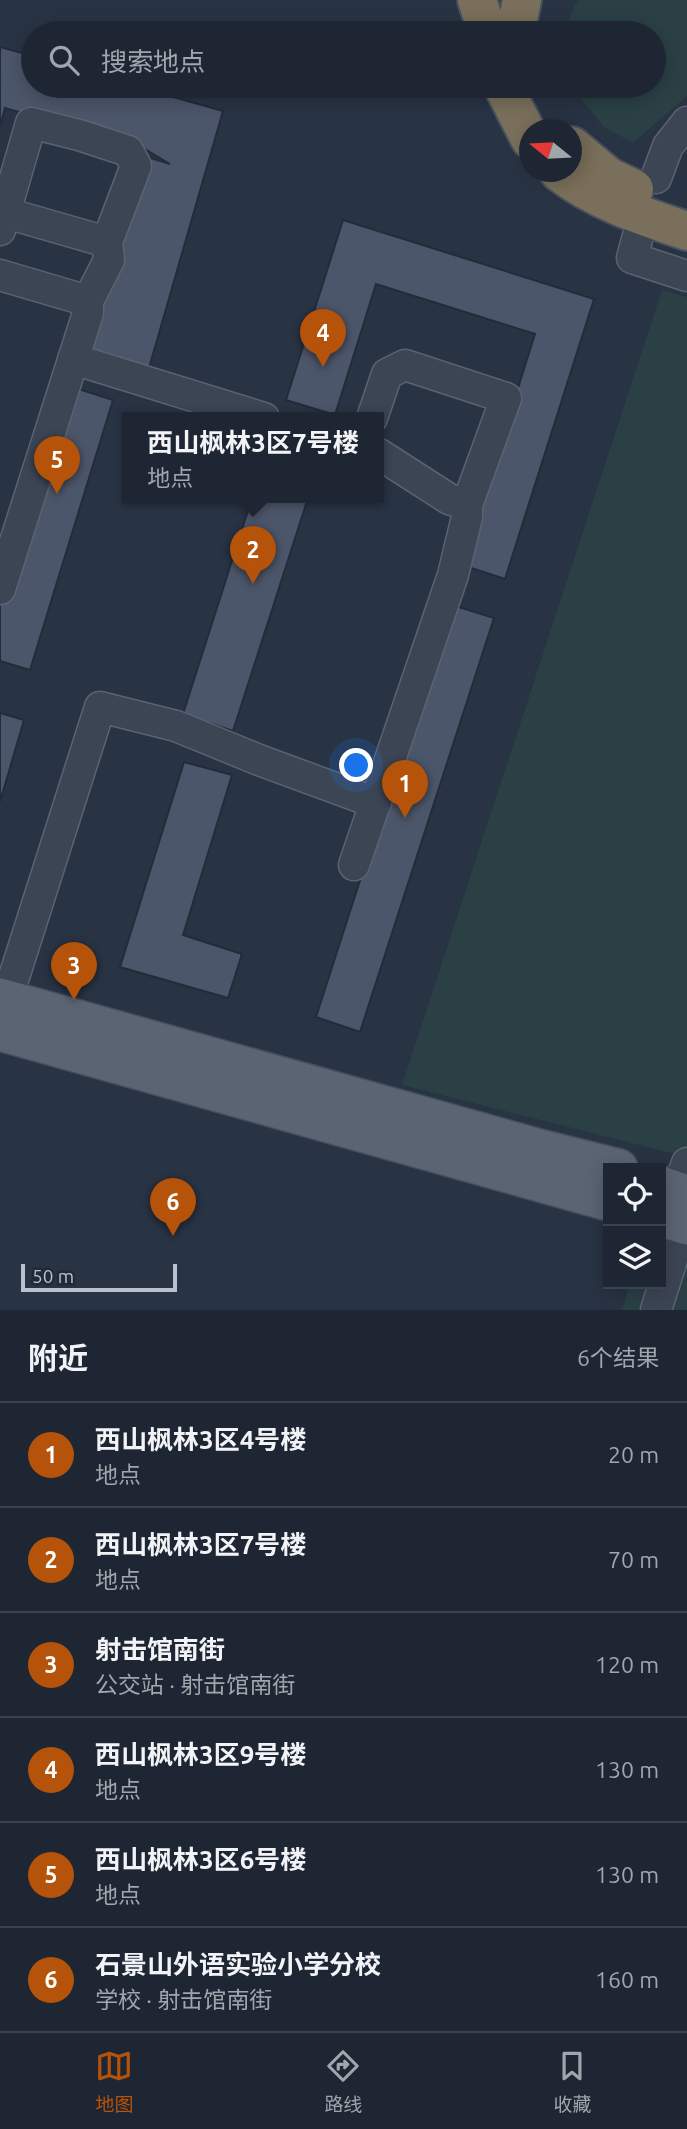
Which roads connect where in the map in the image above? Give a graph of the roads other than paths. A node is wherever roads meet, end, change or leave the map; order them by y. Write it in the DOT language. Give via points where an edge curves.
graph roads {
  1 [pos="477,0"];
  2 [pos="522,0"];
  3 [pos="484,21"];
  4 [pos="518,21"];
  5 [pos="509,98"];
  6 [pos="533,98"];
  7 [pos="520,119"];
  8 [pos="546,119"];
  9 [pos="687,122"];
  10 [pos="582,154"];
  11 [pos="656,178"];
  12 [pos="572,182"];
  13 [pos="687,211"];
  14 [pos="3,222"];
  15 [pos="687,231"];
  16 [pos="639,232"];
  17 [pos="107,242"];
  18 [pos="0,275"];
  19 [pos="687,276"];
  20 [pos="88,301"];
  21 [pos="73,359"];
  22 [pos="245,412"];
  23 [pos="374,412"];
  24 [pos="384,457"];
  25 [pos="467,505"];
  26 [pos="0,589"];
  27 [pos="376,803"];
  28 [pos="354,865"];
  29 [pos="2,1009"];
  30 [pos="603,1164"];
  31 [pos="603,1200"];
  32 [pos="678,1200"];
  33 [pos="656,1310"];
  1 -- 3 [label="highway"];
  2 -- 4 [label="highway"];
  5 -- 7 [label="highway"];
  6 -- 8 [label="highway"];
  9 -- 11 [label="street" via="668,146"];
  10 -- 13 [label="highway" via="609,177"];
  12 -- 15 [label="highway" via="630,212"];
  14 -- 17 [label="street"];
  14 -- 17 [label="street" via="31,123 128,150 136,166"];
  16 -- 19 [label="street" via="632,258"];
  17 -- 20 [label="street" via="109,260"];
  18 -- 20 [label="street"];
  20 -- 21 [label="street"];
  21 -- 22 [label="street"];
  21 -- 26 [label="street"];
  23 -- 25 [label="street" via="387,374 405,365 506,398"];
  24 -- 25 [label="street" via="449,499"];
  25 -- 27 [label="street" via="453,575"];
  27 -- 28 [label="street"];
  27 -- 29 [label="street" via="176,726 100,707"];
  29 -- 30 [label="main road"];
  29 -- 31 [label="main road"];
  32 -- 33 [label="street"];
}
